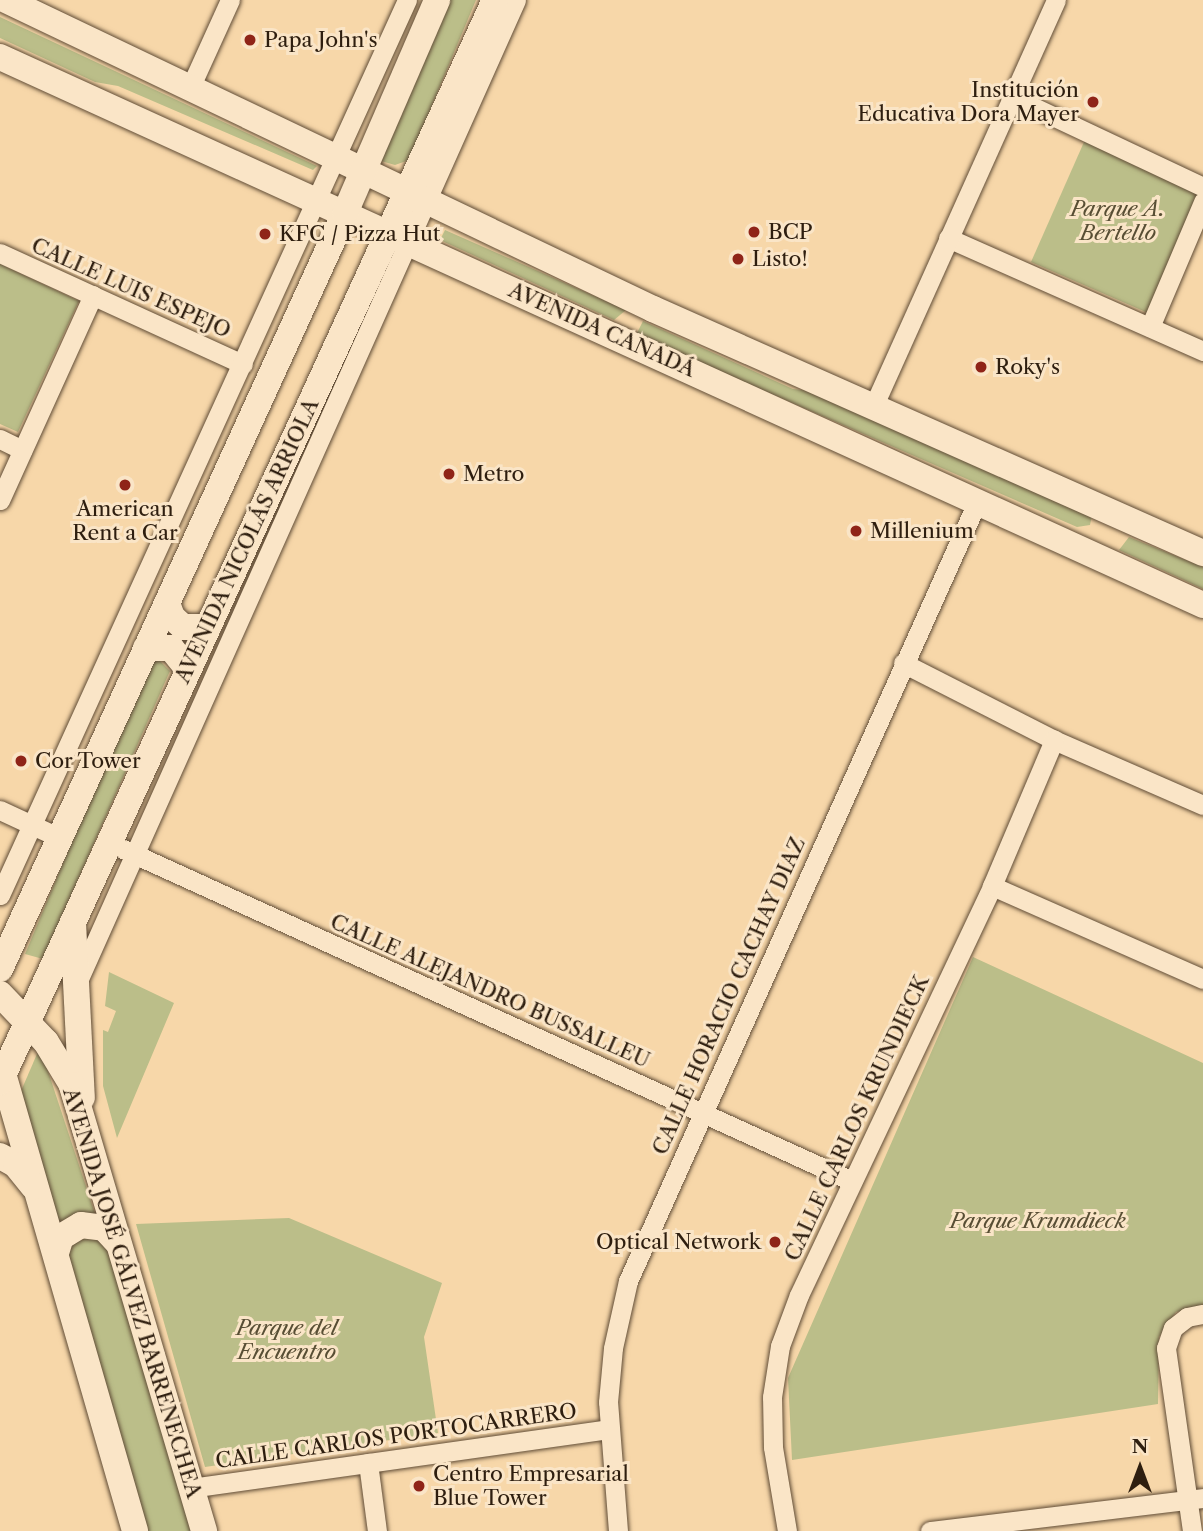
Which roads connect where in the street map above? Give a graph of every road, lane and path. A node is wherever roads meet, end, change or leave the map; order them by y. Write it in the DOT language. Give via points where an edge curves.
graph roads {
  1 [pos="6,0"];
  2 [pos="230,0"];
  3 [pos="407,0"];
  4 [pos="437,0"];
  5 [pos="495,0"];
  6 [pos="516,0"];
  7 [pos="1056,0"];
  8 [pos="0,57"];
  9 [pos="190,88"];
  10 [pos="1010,96"];
  11 [pos="335,157"];
  12 [pos="363,170"];
  13 [pos="1203,187"];
  14 [pos="417,197"];
  15 [pos="317,200"];
  16 [pos="1203,202"];
  17 [pos="345,213"];
  18 [pos="397,238"];
  19 [pos="948,238"];
  20 [pos="0,253"];
  21 [pos="93,295"];
  22 [pos="653,309"];
  23 [pos="1150,327"];
  24 [pos="628,342"];
  25 [pos="1203,351"];
  26 [pos="243,364"];
  27 [pos="874,405"];
  28 [pos="0,439"];
  29 [pos="23,450"];
  30 [pos="289,476"];
  31 [pos="0,500"];
  32 [pos="978,500"];
  33 [pos="1097,506"];
  34 [pos="1075,543"];
  35 [pos="1203,554"];
  36 [pos="167,604"];
  37 [pos="1203,605"];
  38 [pos="208,627"];
  39 [pos="146,648"];
  40 [pos="904,663"];
  41 [pos="188,669"];
  42 [pos="1054,740"];
  43 [pos="1203,804"];
  44 [pos="0,810"];
  45 [pos="33,825"];
  46 [pos="60,838"];
  47 [pos="121,848"];
  48 [pos="992,886"];
  49 [pos="0,895"];
  50 [pos="73,921"];
  51 [pos="0,969"];
  52 [pos="1203,979"];
  53 [pos="78,982"];
  54 [pos="0,994"];
  55 [pos="28,1021"];
  56 [pos="2,1073"];
  57 [pos="702,1113"];
  58 [pos="83,1117"];
  59 [pos="0,1156"];
  60 [pos="852,1181"];
  61 [pos="41,1198"];
  62 [pos="116,1241"];
  63 [pos="55,1253"];
  64 [pos="1203,1314"];
  65 [pos="608,1429"];
  66 [pos="368,1463"];
  67 [pos="190,1488"];
  68 [pos="1195,1499"];
  69 [pos="135,1531"];
  70 [pos="204,1531"];
  71 [pos="377,1531"];
  72 [pos="618,1531"];
  73 [pos="786,1531"];
  74 [pos="930,1531"];
  75 [pos="1192,1531"];
  1 -- 9 [label="main road, AVENIDA CANADÁ"];
  2 -- 9 [label="street"];
  3 -- 11 [label="street"];
  4 -- 12 [label="main road"];
  5 -- 14 [label="main road, AVENIDA NICOLÁS ARRIOLA"];
  6 -- 14 [label="street, AVENIDA NICOLÁS ARRIOLA"];
  7 -- 10 [label="street"];
  8 -- 15 [label="main road, AVENIDA CANADÁ"];
  9 -- 11 [label="main road, AVENIDA CANADÁ"];
  10 -- 13 [label="street"];
  10 -- 19 [label="street"];
  11 -- 12 [label="main road, AVENIDA CANADÁ"];
  11 -- 15 [label="street"];
  12 -- 14 [label="main road, AVENIDA CANADÁ"];
  12 -- 17 [label="main road"];
  14 -- 18 [label="main road, AVENIDA NICOLÁS ARRIOLA"];
  14 -- 22 [label="main road, AVENIDA CANADÁ"];
  15 -- 17 [label="main road, AVENIDA CANADÁ"];
  15 -- 26 [label="street"];
  16 -- 23 [label="street"];
  17 -- 18 [label="main road, AVENIDA CANADÁ"];
  17 -- 36 [label="main road"];
  18 -- 24 [label="main road, AVENIDA CANADÁ"];
  18 -- 30 [label="main road, AVENIDA NICOLÁS ARRIOLA"];
  19 -- 23 [label="street"];
  19 -- 27 [label="street"];
  20 -- 21 [label="street, CALLE LUIS ESPEJO"];
  21 -- 26 [label="street, CALLE LUIS ESPEJO"];
  21 -- 29 [label="street"];
  22 -- 24 [label="main road" via="625,318 622,331"];
  22 -- 27 [label="main road, AVENIDA CANADÁ"];
  23 -- 25 [label="street"];
  24 -- 32 [label="main road, AVENIDA CANADÁ"];
  26 -- 45 [label="street"];
  27 -- 33 [label="main road, AVENIDA CANADÁ"];
  28 -- 29 [label="street"];
  29 -- 31 [label="street"];
  30 -- 38 [label="main road, AVENIDA NICOLÁS ARRIOLA"];
  30 -- 47 [label="street, AVENIDA NICOLÁS ARRIOLA"];
  32 -- 34 [label="main road, AVENIDA CANADÁ"];
  32 -- 40 [label="street, CALLE HORACIO CACHAY DIAZ"];
  33 -- 34 [label="main road" via="1099,533"];
  33 -- 35 [label="main road, AVENIDA CANADÁ"];
  34 -- 37 [label="main road, AVENIDA CANADÁ"];
  36 -- 38 [label="main road" via="183,627"];
  36 -- 39 [label="main road"];
  38 -- 41 [label="main road, AVENIDA NICOLÁS ARRIOLA"];
  39 -- 41 [label="main road" via="172,648"];
  39 -- 46 [label="main road"];
  40 -- 42 [label="street"];
  40 -- 57 [label="street, CALLE HORACIO CACHAY DIAZ"];
  41 -- 47 [label="main road, AVENIDA NICOLÁS ARRIOLA"];
  42 -- 43 [label="street"];
  42 -- 48 [label="street, CALLE CARLOS KRUNDIECK"];
  44 -- 45 [label="street"];
  45 -- 46 [label="street"];
  45 -- 49 [label="street"];
  46 -- 51 [label="main road"];
  47 -- 50 [label="main road, AVENIDA NICOLÁS ARRIOLA"];
  47 -- 53 [label="street, AVENIDA NICOLÁS ARRIOLA"];
  47 -- 57 [label="street, CALLE ALEJANDRO BUSSALLEU"];
  48 -- 52 [label="street"];
  48 -- 60 [label="street, CALLE CARLOS KRUNDIECK"];
  50 -- 53 [label="main road"];
  50 -- 55 [label="main road, AVENIDA NICOLÁS ARRIOLA"];
  53 -- 58 [label="main road"];
  54 -- 55 [label="main road, AVENIDA JOSÉ GÁLVEZ BARRENECHEA"];
  55 -- 56 [label="main road, AVENIDA NICOLÁS ARRIOLA"];
  55 -- 58 [label="main road, AVENIDA JOSÉ GÁLVEZ BARRENECHEA" via="65,1070"];
  56 -- 61 [label="main road"];
  57 -- 60 [label="street, CALLE ALEJANDRO BUSSALLEU"];
  57 -- 65 [label="street, CALLE HORACIO CACHAY DIAZ" via="628,1280 613,1348"];
  58 -- 62 [label="main road, AVENIDA JOSÉ GÁLVEZ BARRENECHEA"];
  59 -- 61 [label="main road" via="20,1170"];
  60 -- 73 [label="street, CALLE CARLOS KRUNDIECK" via="780,1346 772,1397 773,1447"];
  61 -- 63 [label="main road"];
  62 -- 63 [label="main road" via="104,1228 80,1225 61,1237"];
  62 -- 67 [label="main road, AVENIDA JOSÉ GÁLVEZ BARRENECHEA"];
  63 -- 69 [label="main road"];
  64 -- 68 [label="street" via="1187,1317 1173,1328 1166,1349"];
  65 -- 66 [label="street, CALLE CARLOS PORTOCARRERO"];
  65 -- 72 [label="street, CALLE HORACIO CACHAY DIAZ"];
  66 -- 67 [label="street, CALLE CARLOS PORTOCARRERO"];
  66 -- 71 [label="street"];
  67 -- 70 [label="main road, AVENIDA JOSÉ GÁLVEZ BARRENECHEA"];
  68 -- 74 [label="street"];
  68 -- 75 [label="street"];
}
